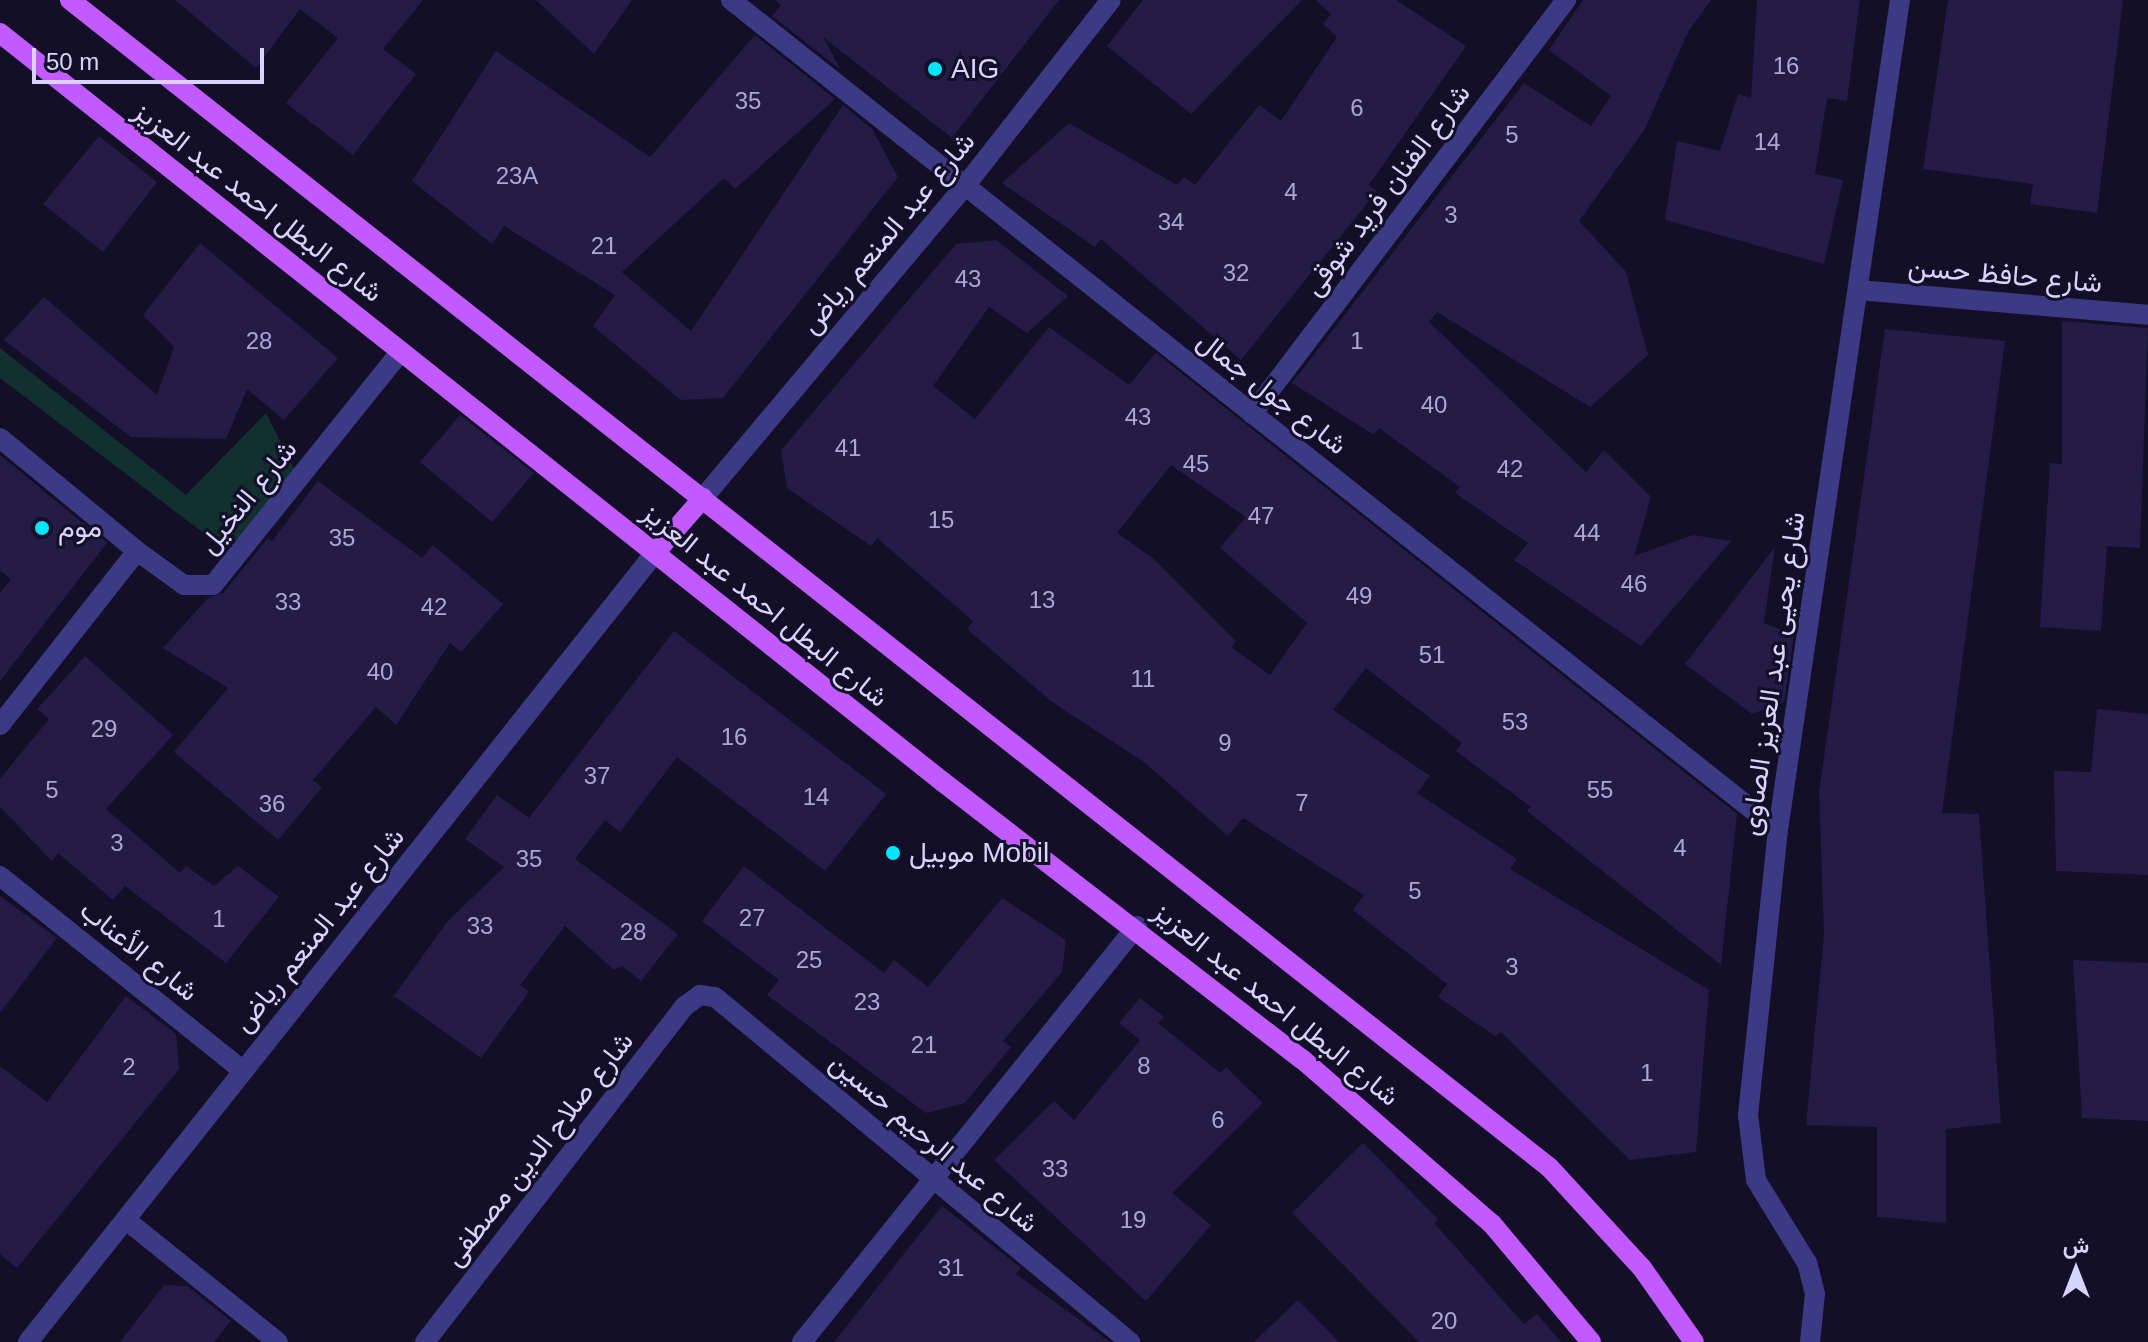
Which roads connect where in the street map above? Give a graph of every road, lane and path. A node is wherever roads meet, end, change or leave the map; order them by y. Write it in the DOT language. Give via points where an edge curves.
graph roads {
  1 [pos="70,0"];
  2 [pos="731,0"];
  3 [pos="1111,0"];
  4 [pos="1566,0"];
  5 [pos="1900,0"];
  6 [pos="0,33"];
  7 [pos="965,186"];
  8 [pos="1858,290"];
  9 [pos="2148,315"];
  10 [pos="401,351"];
  11 [pos="1252,414"];
  12 [pos="0,438"];
  13 [pos="703,498"];
  14 [pos="137,551"];
  15 [pos="655,553"];
  16 [pos="0,725"];
  17 [pos="1778,830"];
  18 [pos="0,876"];
  19 [pos="1137,926"];
  20 [pos="700,995"];
  21 [pos="243,1071"];
  22 [pos="932,1179"];
  23 [pos="126,1220"];
  24 [pos="28,1342"];
  25 [pos="278,1342"];
  26 [pos="425,1342"];
  27 [pos="802,1342"];
  28 [pos="1130,1342"];
  29 [pos="1591,1342"];
  30 [pos="1694,1342"];
  31 [pos="1810,1342"];
  1 -- 13 [label="main road, شارع البطل احمد عبد العزيز"];
  2 -- 7 [label="street, شارع جول جمال"];
  3 -- 7 [label="street, شارع عبد المنعم رياض"];
  4 -- 11 [label="street, شارع الفنان فريد شوقى"];
  5 -- 8 [label="street, شارع يحيى عبد العزيز الصاوى"];
  6 -- 10 [label="main road, شارع البطل احمد عبد العزيز"];
  7 -- 11 [label="street, شارع جول جمال"];
  7 -- 13 [label="street, شارع عبد المنعم رياض"];
  8 -- 9 [label="street, شارع حافظ حسن"];
  8 -- 17 [label="street, شارع يحيى عبد العزيز الصاوى"];
  10 -- 14 [label="street, شارع النخيل" via="213,585 193,589"];
  10 -- 15 [label="main road, شارع البطل احمد عبد العزيز"];
  11 -- 17 [label="street, شارع جول جمال"];
  12 -- 14 [label="street, شارع النخيل"];
  13 -- 15 [label="main road"];
  13 -- 30 [label="main road, شارع البطل احمد عبد العزيز" via="1549,1167 1642,1268"];
  14 -- 16 [label="street"];
  15 -- 19 [label="main road, شارع البطل احمد عبد العزيز" via="943,782"];
  15 -- 21 [label="street, شارع عبد المنعم رياض"];
  17 -- 31 [label="street, شارع يحيى عبد العزيز الصاوى" via="1748,1148 1770,1209 1807,1263 1815,1294"];
  18 -- 21 [label="street, شارع الأعناب"];
  19 -- 22 [label="street"];
  19 -- 29 [label="main road, شارع البطل احمد عبد العزيز" via="1390,1132 1492,1224"];
  20 -- 22 [label="street, شارع عبد الرحيم حسين" via="715,997"];
  20 -- 26 [label="street, شارع صلاح الدين مصطفى" via="685,1006"];
  21 -- 23 [label="street, شارع عبد المنعم رياض"];
  22 -- 27 [label="street"];
  22 -- 28 [label="street, شارع عبد الرحيم حسين"];
  23 -- 24 [label="street, شارع عبد المنعم رياض"];
  23 -- 25 [label="street"];
}
